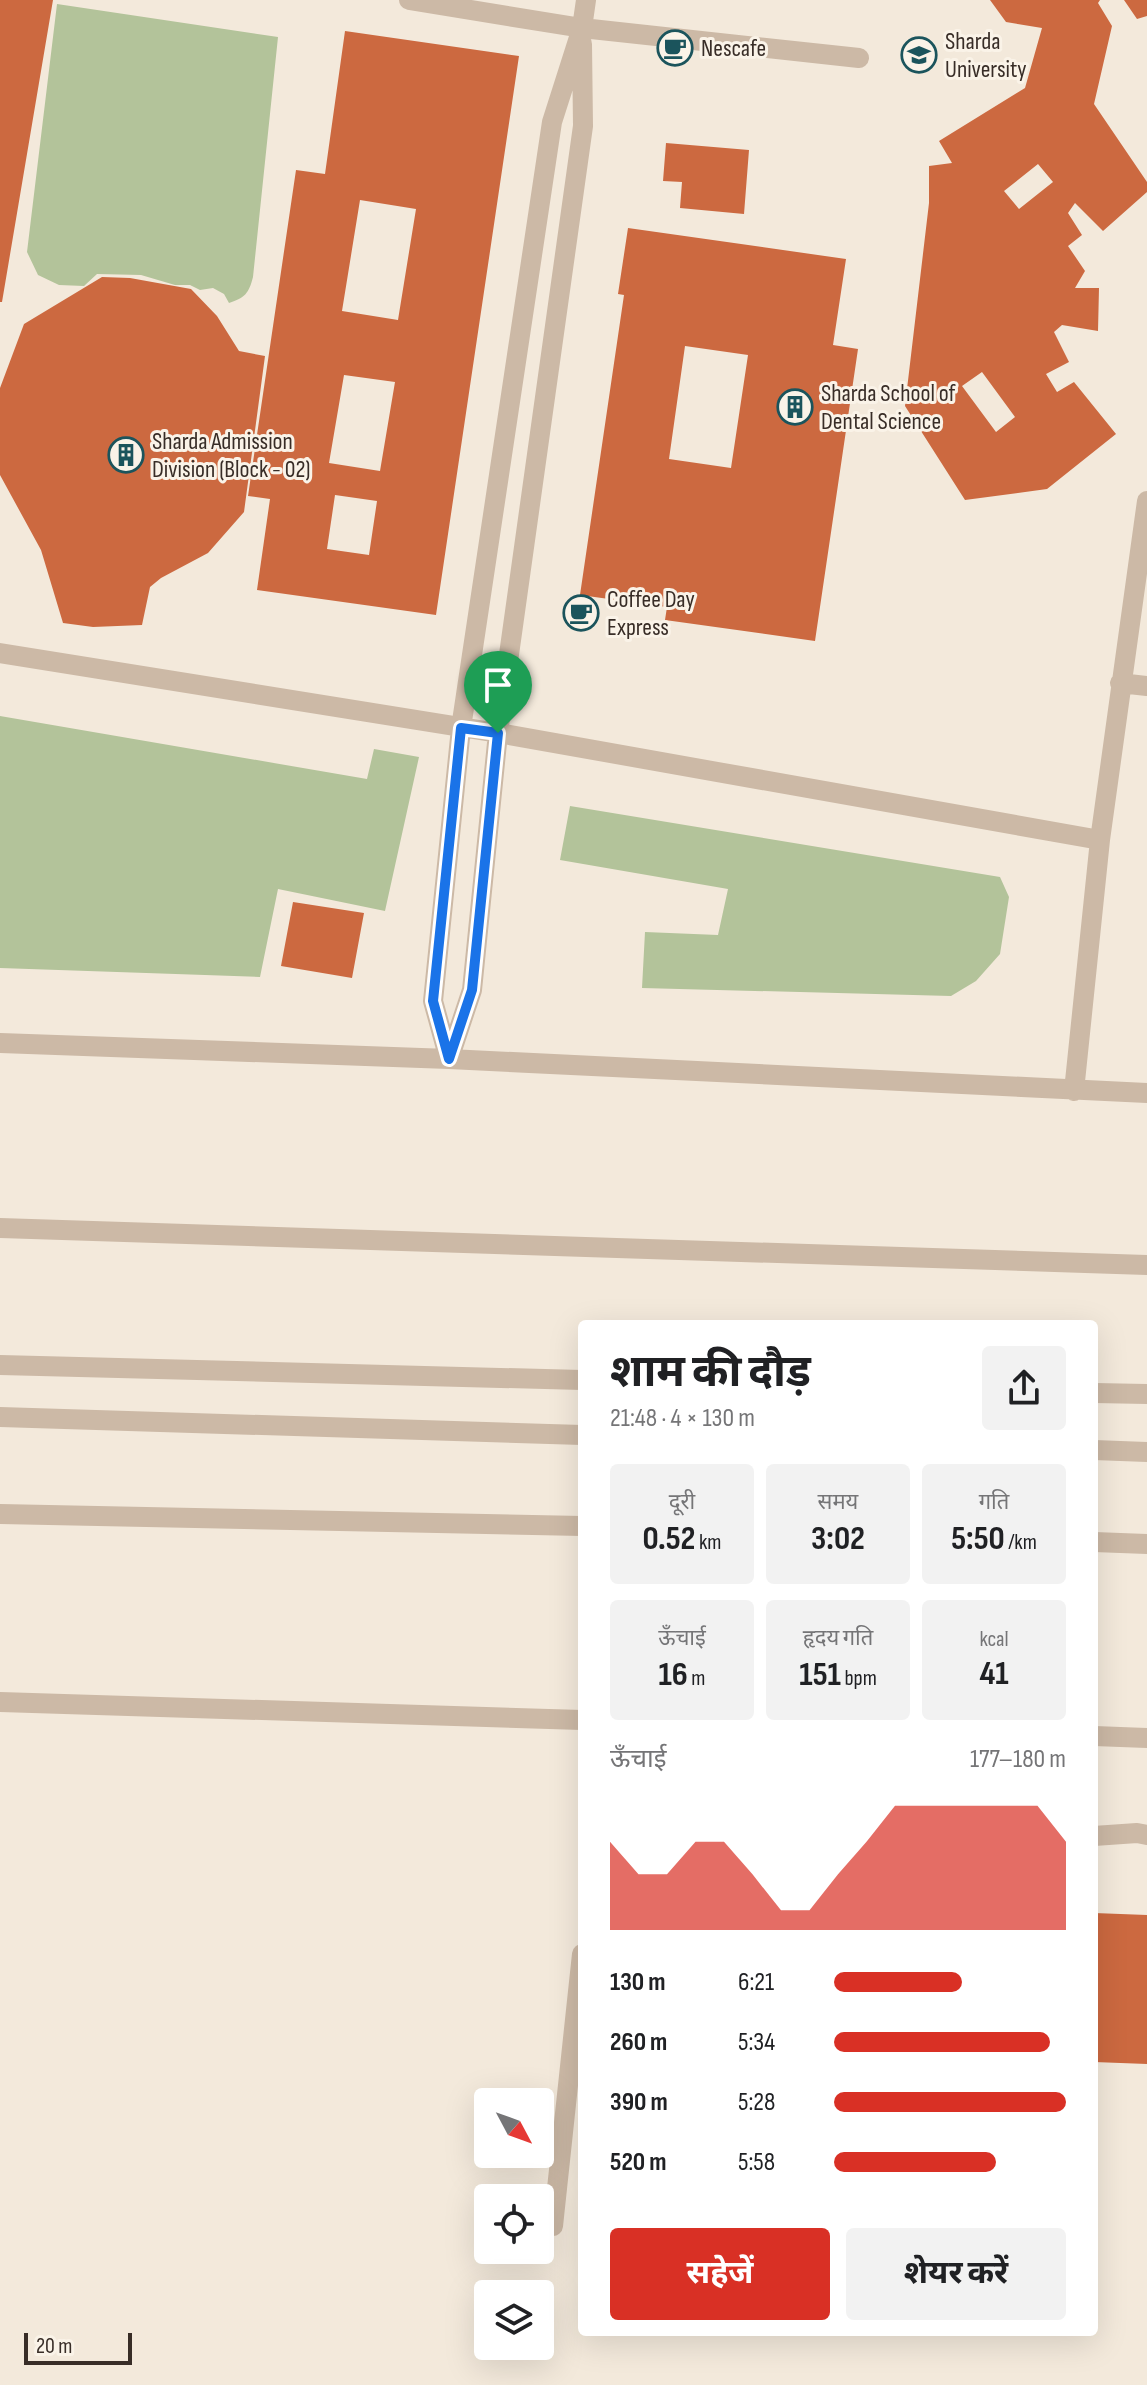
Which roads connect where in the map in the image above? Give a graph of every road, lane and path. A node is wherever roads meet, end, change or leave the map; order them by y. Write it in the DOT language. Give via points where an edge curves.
graph roads {
  1 [pos="409,0"];
  2 [pos="586,0"];
  3 [pos="582,28"];
  4 [pos="859,58"];
  5 [pos="1147,501"];
  6 [pos="0,653"];
  7 [pos="1120,683"];
  8 [pos="1147,686"];
  9 [pos="461,728"];
  10 [pos="498,733"];
  11 [pos="1100,840"];
  12 [pos="0,1043"];
  13 [pos="449,1059"];
  14 [pos="1074,1091"];
  15 [pos="1147,1093"];
  16 [pos="0,1228"];
  17 [pos="1147,1265"];
  18 [pos="0,1365"];
  19 [pos="578,1380"];
  20 [pos="1098,1393"];
  21 [pos="1147,1394"];
  22 [pos="0,1417"];
  23 [pos="578,1435"];
  24 [pos="1098,1450"];
  25 [pos="1147,1452"];
  26 [pos="0,1514"];
  27 [pos="578,1526"];
  28 [pos="1098,1542"];
  29 [pos="1147,1544"];
  30 [pos="0,1702"];
  31 [pos="578,1720"];
  32 [pos="1098,1736"];
  33 [pos="1147,1738"];
  34 [pos="1147,1835"];
  35 [pos="1098,1836"];
  36 [pos="578,1992"];
  37 [pos="554,2217"];
  1 -- 3 [label="street"];
  2 -- 3 [label="street"];
  3 -- 4 [label="street"];
  3 -- 9 [label="street" via="552,122"];
  3 -- 10 [label="street" via="583,126"];
  5 -- 7 [label="street"];
  6 -- 9 [label="street"];
  7 -- 8 [label="street"];
  7 -- 11 [label="street"];
  9 -- 10 [label="street"];
  9 -- 13 [label="street" via="433,1001"];
  10 -- 11 [label="street"];
  10 -- 13 [label="street" via="472,990"];
  11 -- 14 [label="street"];
  12 -- 13 [label="street"];
  13 -- 14 [label="street"];
  14 -- 15 [label="street"];
  16 -- 17 [label="street"];
  18 -- 19 [label="street"];
  20 -- 21 [label="street"];
  22 -- 23 [label="street"];
  24 -- 25 [label="street"];
  26 -- 27 [label="street"];
  28 -- 29 [label="street"];
  30 -- 31 [label="street"];
  32 -- 33 [label="street"];
  34 -- 35 [label="street"];
  36 -- 37 [label="street"];
}
